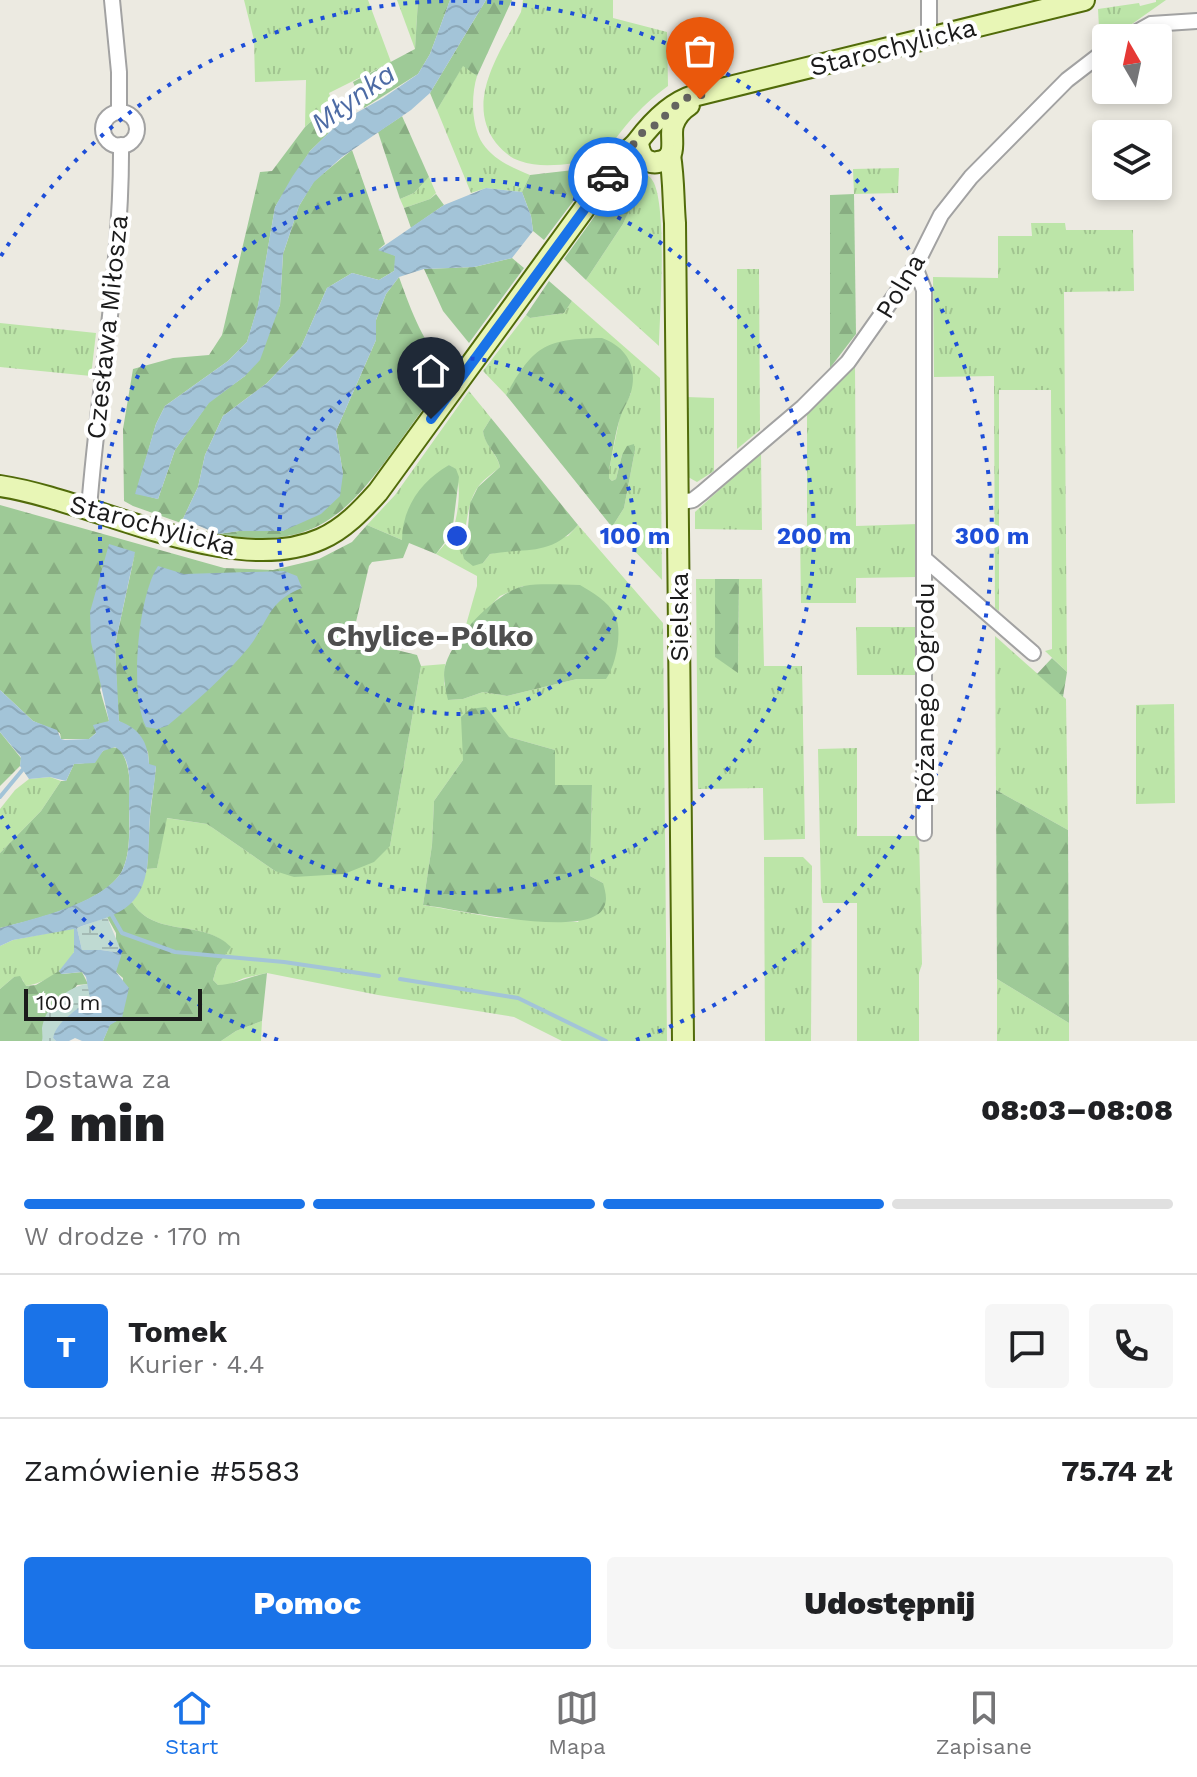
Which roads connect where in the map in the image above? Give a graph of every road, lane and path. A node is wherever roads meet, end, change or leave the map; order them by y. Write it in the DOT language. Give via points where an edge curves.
graph roads {
  1 [pos="112,0"];
  2 [pos="929,0"];
  3 [pos="1084,0"];
  4 [pos="1063,3"];
  5 [pos="1197,21"];
  6 [pos="1151,24"];
  7 [pos="929,38"];
  8 [pos="1092,61"];
  9 [pos="119,112"];
  10 [pos="121,145"];
  11 [pos="655,147"];
  12 [pos="915,267"];
  13 [pos="0,486"];
  14 [pos="677,503"];
  15 [pos="89,509"];
  16 [pos="926,560"];
  17 [pos="1033,653"];
  18 [pos="924,833"];
  19 [pos="683,1041"];
  1 -- 9 [label="street, Czesława Miłosza"];
  2 -- 7 [label="street"];
  3 -- 4 [label="street, Starochylicka"];
  4 -- 7 [label="street, Starochylicka"];
  5 -- 6 [label="street"];
  7 -- 11 [label="street, Starochylicka" via="688,97 675,104"];
  8 -- 12 [label="street, Polna" via="971,177 941,215"];
  9 -- 10 [label="street, Czesława Miłosza" via="133,118 137,128 134,138"];
  9 -- 10 [label="street, Czesława Miłosza" via="108,116 103,130 110,142"];
  10 -- 15 [label="street, Czesława Miłosza" via="121,203"];
  11 -- 14 [label="street, Sielska" via="672,193 675,223"];
  11 -- 15 [label="street, Starochylicka" via="615,160 378,492 340,528 303,545 250,550 193,541"];
  12 -- 14 [label="street, Polna" via="848,362 803,407 693,500"];
  12 -- 16 [label="street, Różanego Ogrodu" via="924,290"];
  13 -- 15 [label="street, Starochylicka"];
  14 -- 19 [label="street, Sielska"];
  16 -- 17 [label="street"];
  16 -- 18 [label="street, Różanego Ogrodu"];
}
